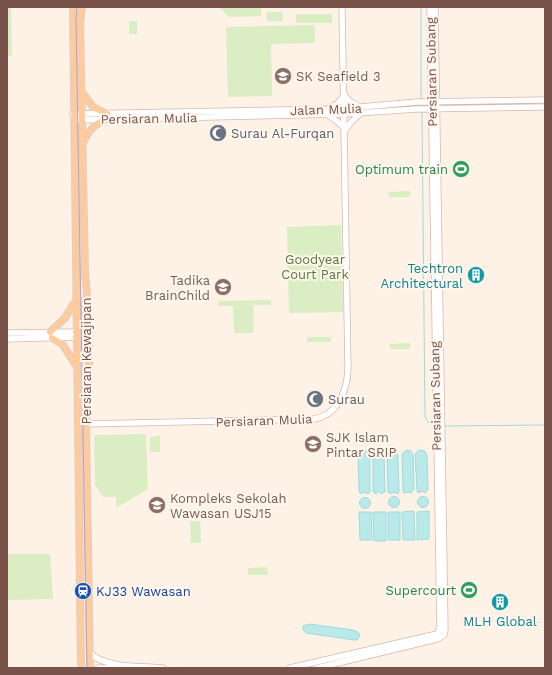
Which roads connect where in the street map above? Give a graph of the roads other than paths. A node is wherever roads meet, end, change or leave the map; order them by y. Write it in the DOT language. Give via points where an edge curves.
graph roads {
  1 [pos="73,7"];
  2 [pos="82,7"];
  3 [pos="342,7"];
  4 [pos="430,7"];
  5 [pos="435,7"];
  6 [pos="73,65"];
  7 [pos="81,90"];
  8 [pos="344,95"];
  9 [pos="545,100"];
  10 [pos="432,102"];
  11 [pos="545,107"];
  12 [pos="432,109"];
  13 [pos="361,110"];
  14 [pos="225,111"];
  15 [pos="344,111"];
  16 [pos="326,112"];
  17 [pos="73,117"];
  18 [pos="81,117"];
  19 [pos="106,117"];
  20 [pos="345,130"];
  21 [pos="82,145"];
  22 [pos="74,176"];
  23 [pos="87,294"];
  24 [pos="76,301"];
  25 [pos="7,333"];
  26 [pos="77,334"];
  27 [pos="51,335"];
  28 [pos="7,339"];
  29 [pos="76,365"];
  30 [pos="89,367"];
  31 [pos="86,424"];
  32 [pos="439,434"];
  33 [pos="90,653"];
  34 [pos="90,666"];
  35 [pos="80,667"];
  36 [pos="98,668"];
  37 [pos="115,668"];
  38 [pos="157,668"];
  39 [pos="290,668"];
  40 [pos="317,668"];
  1 -- 6 [label="main road, Persiaran Kewajipan"];
  2 -- 7 [label="main road, Persiaran Kewajipan"];
  3 -- 8 [label="street, Persiaran Mulia"];
  4 -- 10 [label="street, Persiaran Subang"];
  5 -- 10 [label="street, Persiaran Subang"];
  6 -- 17 [label="main road, Persiaran Kewajipan"];
  6 -- 22 [label="main road, Persiaran Kewajipan" via="69,108"];
  7 -- 18 [label="main road, Persiaran Kewajipan"];
  7 -- 19 [label="main road" via="93,107"];
  8 -- 13 [label="street"];
  8 -- 15 [label="street, Persiaran Mulia"];
  8 -- 16 [label="street" via="338,104"];
  9 -- 10 [label="street, Jalan Mulia"];
  10 -- 12 [label="street, Persiaran Subang"];
  10 -- 13 [label="street, Jalan Mulia"];
  11 -- 12 [label="street"];
  12 -- 13 [label="street"];
  12 -- 32 [label="street, Persiaran Subang"];
  13 -- 15 [label="street, Jalan Mulia"];
  13 -- 20 [label="street"];
  14 -- 16 [label="street, Jalan Mulia"];
  14 -- 19 [label="street, Persiaran Mulia"];
  15 -- 16 [label="street, Jalan Mulia"];
  15 -- 20 [label="street, Persiaran Mulia"];
  16 -- 19 [label="street, Persiaran Mulia"];
  16 -- 20 [label="street"];
  17 -- 18 [label="street, Persiaran Mulia"];
  17 -- 22 [label="main road, Persiaran Kewajipan"];
  18 -- 19 [label="street, Persiaran Mulia"];
  18 -- 21 [label="main road, Persiaran Kewajipan"];
  19 -- 21 [label="main road" via="93,126"];
  20 -- 31 [label="street, Persiaran Mulia" via="348,370 345,389 336,405 325,416 314,419"];
  21 -- 23 [label="main road, Persiaran Kewajipan"];
  22 -- 24 [label="main road, Persiaran Kewajipan"];
  23 -- 26 [label="main road" via="84,328"];
  23 -- 30 [label="main road, Persiaran Kewajipan"];
  24 -- 26 [label="main road, Persiaran Kewajipan"];
  24 -- 27 [label="main road"];
  25 -- 27 [label="street"];
  26 -- 27 [label="street"];
  26 -- 29 [label="main road, Persiaran Kewajipan"];
  26 -- 30 [label="main road" via="83,340"];
  27 -- 28 [label="street"];
  27 -- 29 [label="main road" via="63,345"];
  29 -- 35 [label="main road, Persiaran Kewajipan"];
  30 -- 31 [label="main road, Persiaran Kewajipan"];
  31 -- 33 [label="main road, Persiaran Kewajipan"];
  32 -- 39 [label="street, Persiaran Subang" via="439,632"];
  32 -- 40 [label="street, Persiaran Subang" via="444,635 437,639"];
  33 -- 34 [label="main road, Persiaran Kewajipan"];
  33 -- 38 [label="street" via="104,662"];
  36 -- 37 [label="street"];
}
